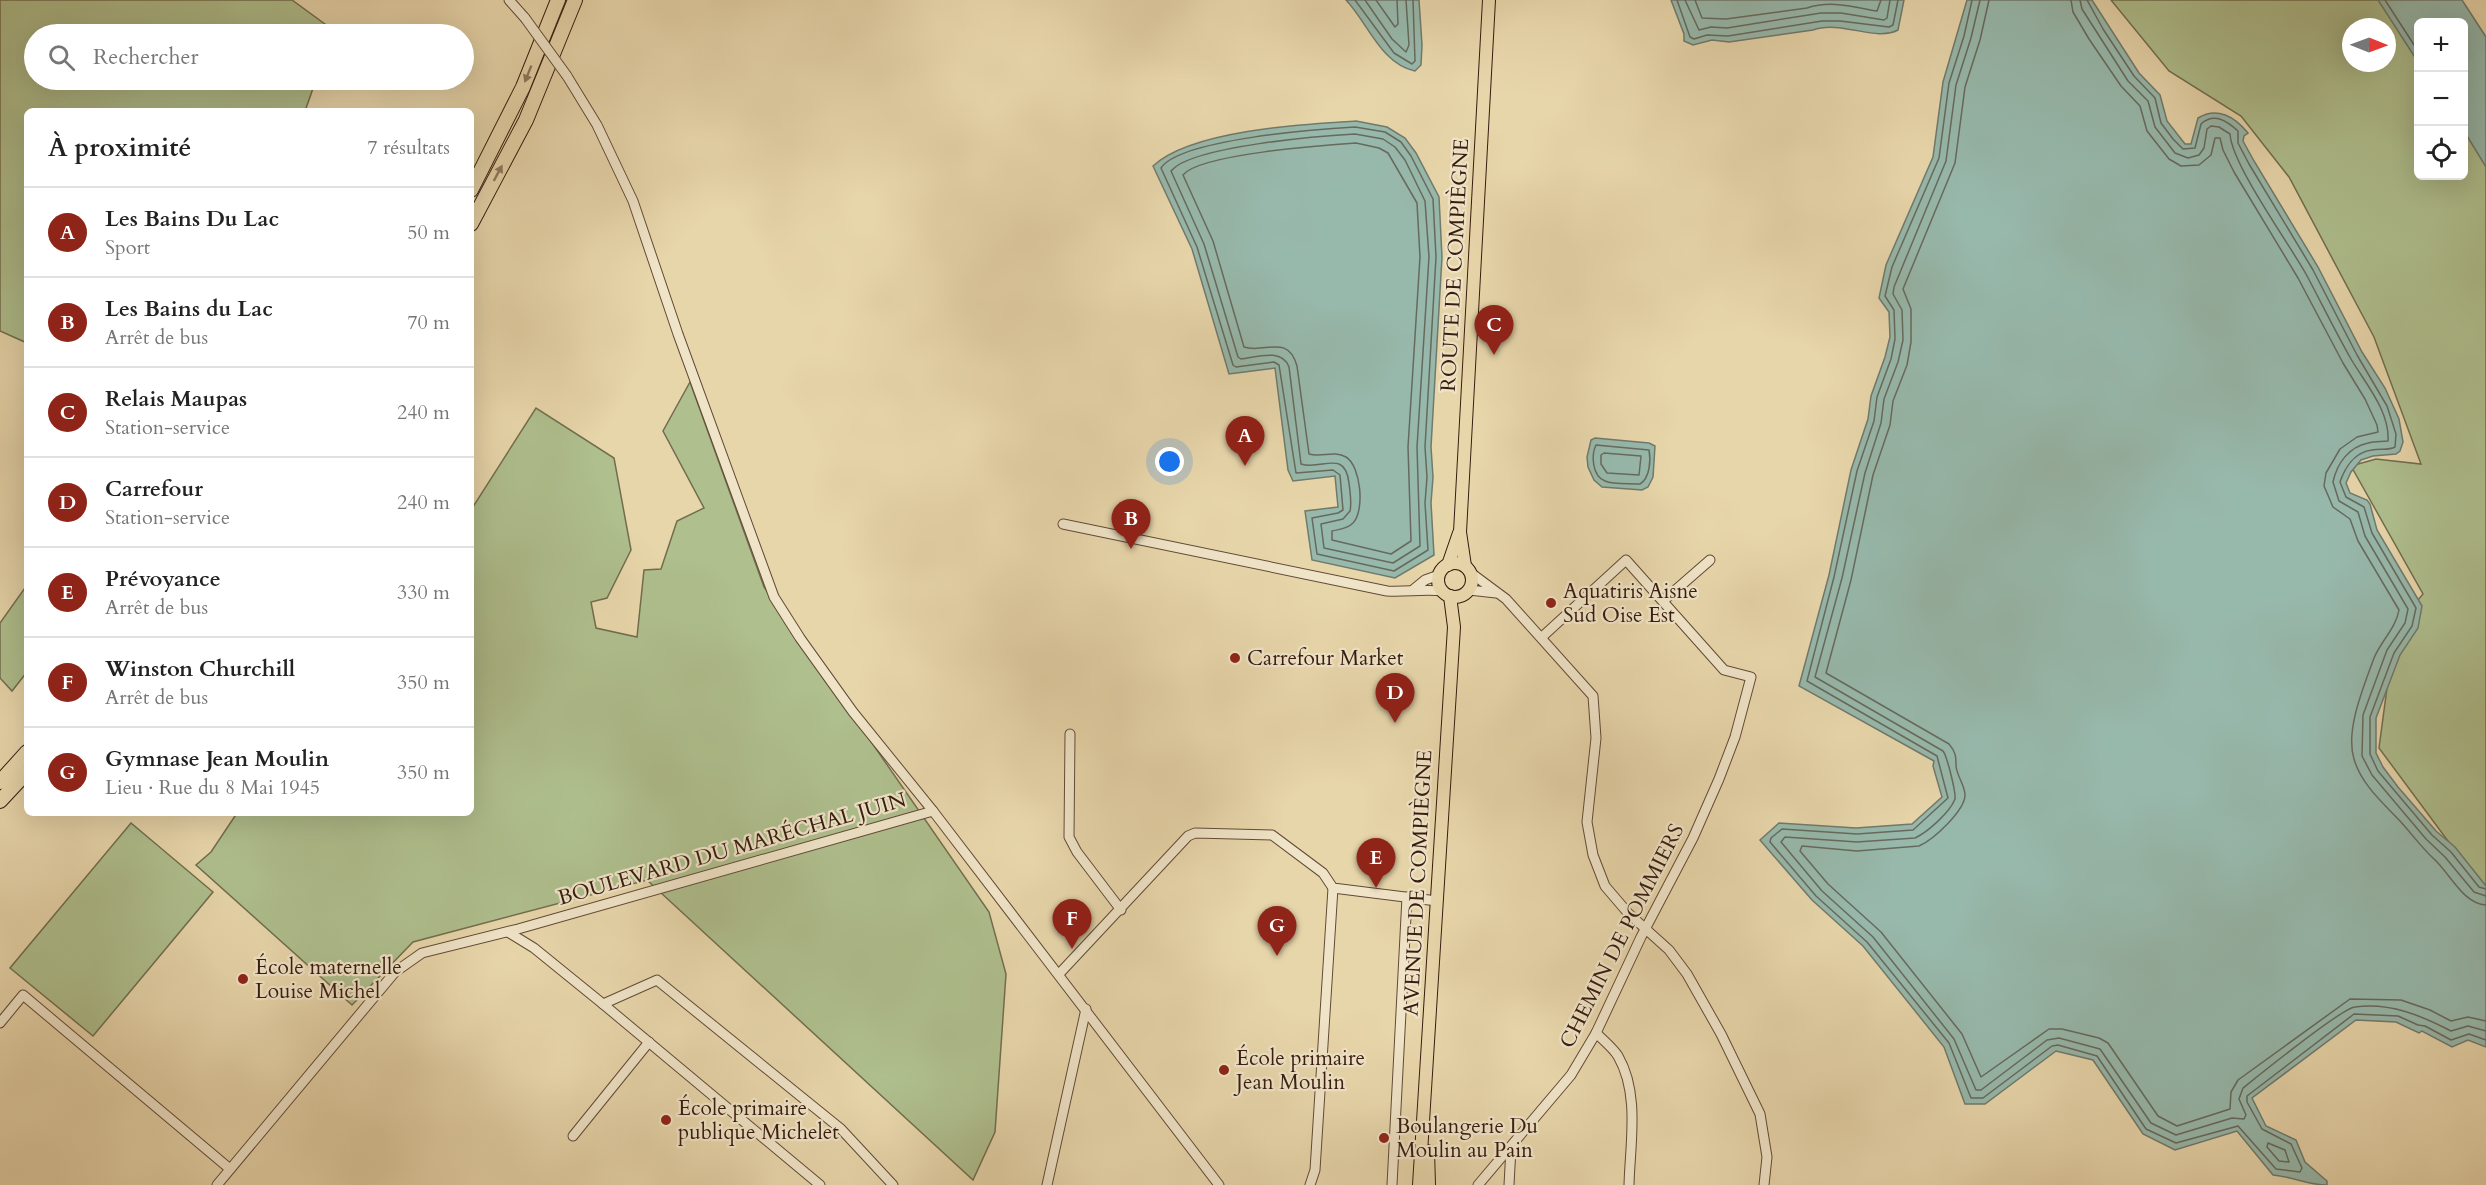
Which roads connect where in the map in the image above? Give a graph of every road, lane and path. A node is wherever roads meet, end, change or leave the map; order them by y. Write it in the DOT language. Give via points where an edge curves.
graph roads {
  1 [pos="509,0"];
  2 [pos="558,0"];
  3 [pos="575,0"];
  4 [pos="1489,0"];
  5 [pos="474,184"];
  6 [pos="474,218"];
  7 [pos="1063,524"];
  8 [pos="1460,532"];
  9 [pos="1710,560"];
  10 [pos="1448,565"];
  11 [pos="1468,569"];
  12 [pos="1439,575"];
  13 [pos="1414,589"];
  14 [pos="1456,593"];
  15 [pos="1496,593"];
  16 [pos="1663,601"];
  17 [pos="1542,637"];
  18 [pos="1070,734"];
  19 [pos="24,755"];
  20 [pos="24,775"];
  21 [pos="0,782"];
  22 [pos="0,801"];
  23 [pos="933,811"];
  24 [pos="1333,888"];
  25 [pos="1407,897"];
  26 [pos="1437,901"];
  27 [pos="1121,910"];
  28 [pos="1645,929"];
  29 [pos="508,932"];
  30 [pos="1059,974"];
  31 [pos="603,1004"];
  32 [pos="1086,1009"];
  33 [pos="0,1023"];
  34 [pos="1596,1033"];
  35 [pos="649,1042"];
  36 [pos="1427,1068"];
  37 [pos="573,1136"];
  38 [pos="1510,1149"];
  39 [pos="230,1169"];
  40 [pos="217,1185"];
  41 [pos="820,1185"];
  42 [pos="893,1185"];
  43 [pos="1047,1185"];
  44 [pos="1218,1185"];
  45 [pos="1310,1185"];
  46 [pos="1392,1185"];
  47 [pos="1419,1185"];
  48 [pos="1429,1185"];
  49 [pos="1478,1185"];
  50 [pos="1509,1185"];
  51 [pos="1629,1185"];
  52 [pos="1764,1185"];
  1 -- 23 [label="street, bridge" via="567,76 597,124 633,201 774,597 853,712"];
  2 -- 5 [label="highway, one-way" via="523,87"];
  6 -- 3 [label="highway, one-way" via="526,120"];
  4 -- 8 [label="main road, ROUTE DE COMPIÈGNE"];
  7 -- 13 [label="street" via="1387,591"];
  8 -- 10 [label="main road"];
  8 -- 11 [label="main road"];
  9 -- 16 [label="street"];
  10 -- 11 [label="main road" via="1456,563"];
  10 -- 12 [label="main road"];
  11 -- 14 [label="main road" via="1472,581"];
  11 -- 15 [label="street"];
  12 -- 13 [label="street"];
  12 -- 14 [label="main road" via="1439,584"];
  13 -- 14 [label="street"];
  14 -- 15 [label="street"];
  14 -- 26 [label="main road, AVENUE DE COMPIÈGNE"];
  15 -- 17 [label="street"];
  16 -- 17 [label="street" via="1626,560"];
  16 -- 28 [label="street, CHEMIN DE POMMIERS" via="1724,670 1751,677 1719,779"];
  17 -- 28 [label="street" via="1593,696 1596,738 1587,822 1593,855 1605,886"];
  18 -- 27 [label="street" via="1069,837"];
  19 -- 21 [label="highway"];
  20 -- 22 [label="highway"];
  23 -- 29 [label="street, BOULEVARD DU MARÉCHAL JUIN"];
  23 -- 30 [label="street, BOULEVARD DU MARÉCHAL JUIN"];
  24 -- 25 [label="street"];
  24 -- 27 [label="street" via="1323,873 1272,835 1195,833"];
  24 -- 45 [label="street" via="1315,1170"];
  25 -- 26 [label="street"];
  25 -- 46 [label="street"];
  26 -- 36 [label="main road, AVENUE DE COMPIÈGNE"];
  27 -- 30 [label="street"];
  28 -- 34 [label="street, CHEMIN DE POMMIERS"];
  28 -- 52 [label="street" via="1688,974 1752,1096 1764,1131"];
  29 -- 31 [label="street"];
  29 -- 39 [label="street, BOULEVARD DU MARÉCHAL JUIN" via="422,953 396,972"];
  30 -- 32 [label="street, BOULEVARD DU MARÉCHAL JUIN"];
  31 -- 35 [label="street"];
  31 -- 42 [label="street" via="657,980 841,1129"];
  32 -- 43 [label="street"];
  32 -- 44 [label="street, BOULEVARD DU MARÉCHAL JUIN"];
  33 -- 39 [label="street" via="23,995"];
  34 -- 38 [label="street, CHEMIN DE POMMIERS" via="1571,1075"];
  34 -- 51 [label="street" via="1617,1055 1631,1094"];
  35 -- 37 [label="street"];
  35 -- 41 [label="street"];
  36 -- 47 [label="main road, AVENUE DE COMPIÈGNE"];
  36 -- 48 [label="main road, AVENUE DE COMPIÈGNE"];
  38 -- 49 [label="street, CHEMIN DE POMMIERS"];
  38 -- 50 [label="street"];
  39 -- 40 [label="street, BOULEVARD DU MARÉCHAL JUIN"];
}
